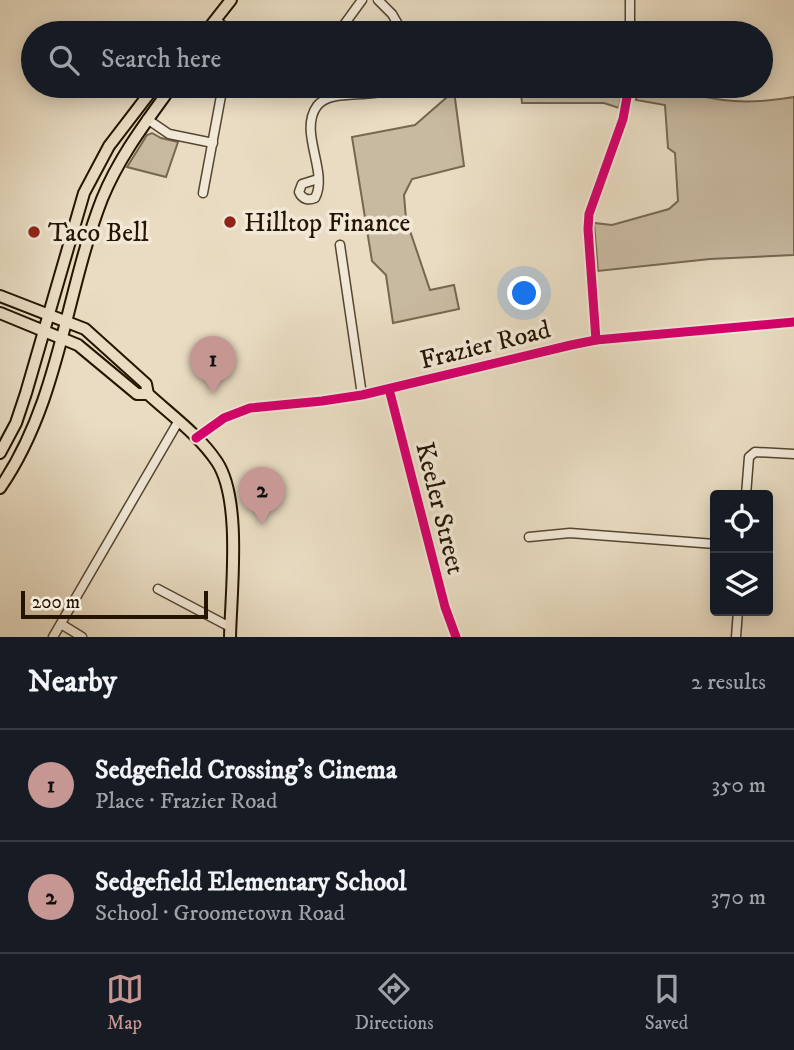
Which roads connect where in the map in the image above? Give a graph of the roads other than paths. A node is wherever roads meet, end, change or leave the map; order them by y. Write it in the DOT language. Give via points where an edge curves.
graph roads {
  1 [pos="231,0"];
  2 [pos="362,0"];
  3 [pos="379,0"];
  4 [pos="630,0"];
  5 [pos="215,20"];
  6 [pos="347,21"];
  7 [pos="396,21"];
  8 [pos="630,21"];
  9 [pos="146,98"];
  10 [pos="163,98"];
  11 [pos="221,98"];
  12 [pos="329,98"];
  13 [pos="627,98"];
  14 [pos="147,120"];
  15 [pos="213,143"];
  16 [pos="318,179"];
  17 [pos="203,193"];
  18 [pos="340,244"];
  19 [pos="0,296"];
  20 [pos="0,313"];
  21 [pos="48,316"];
  22 [pos="67,321"];
  23 [pos="794,322"];
  24 [pos="44,330"];
  25 [pos="62,337"];
  26 [pos="596,340"];
  27 [pos="389,389"];
  28 [pos="148,394"];
  29 [pos="362,395"];
  30 [pos="178,422"];
  31 [pos="195,438"];
  32 [pos="0,453"];
  33 [pos="794,454"];
  34 [pos="0,488"];
  35 [pos="747,490"];
  36 [pos="529,537"];
  37 [pos="710,544"];
  38 [pos="158,589"];
  39 [pos="738,616"];
  40 [pos="61,624"];
  41 [pos="230,632"];
  42 [pos="53,637"];
  43 [pos="82,637"];
  44 [pos="456,637"];
  45 [pos="736,637"];
  1 -- 5 [label="main road"];
  2 -- 6 [label="street"];
  3 -- 7 [label="street"];
  4 -- 8 [label="street"];
  9 -- 21 [label="main road" via="93,174"];
  10 -- 14 [label="main road"];
  11 -- 15 [label="street"];
  12 -- 16 [label="street" via="312,117"];
  13 -- 26 [label="street" via="589,214"];
  14 -- 15 [label="street" via="169,134"];
  14 -- 22 [label="main road" via="102,200"];
  15 -- 17 [label="street"];
  18 -- 29 [label="street"];
  19 -- 21 [label="main road"];
  20 -- 24 [label="main road"];
  21 -- 22 [label="main road"];
  21 -- 24 [label="main road"];
  22 -- 25 [label="main road"];
  22 -- 28 [label="main road" via="95,337 146,384"];
  23 -- 26 [label="street, Frazier Road"];
  24 -- 25 [label="main road"];
  24 -- 32 [label="main road" via="16,423"];
  25 -- 28 [label="main road" via="85,349 137,394"];
  25 -- 34 [label="main road" via="33,431"];
  26 -- 27 [label="street, Frazier Road"];
  27 -- 29 [label="street, Frazier Road"];
  27 -- 44 [label="street, Keeler Street"];
  28 -- 30 [label="main road"];
  29 -- 31 [label="street, Frazier Road" via="250,408 224,418"];
  30 -- 31 [label="main road"];
  30 -- 40 [label="street"];
  31 -- 41 [label="main road" via="218,463 231,496"];
  33 -- 35 [label="street" via="755,452 749,457"];
  36 -- 37 [label="street" via="570,533"];
  38 -- 41 [label="street"];
  39 -- 45 [label="street"];
  40 -- 42 [label="street"];
  40 -- 43 [label="street"];
}
